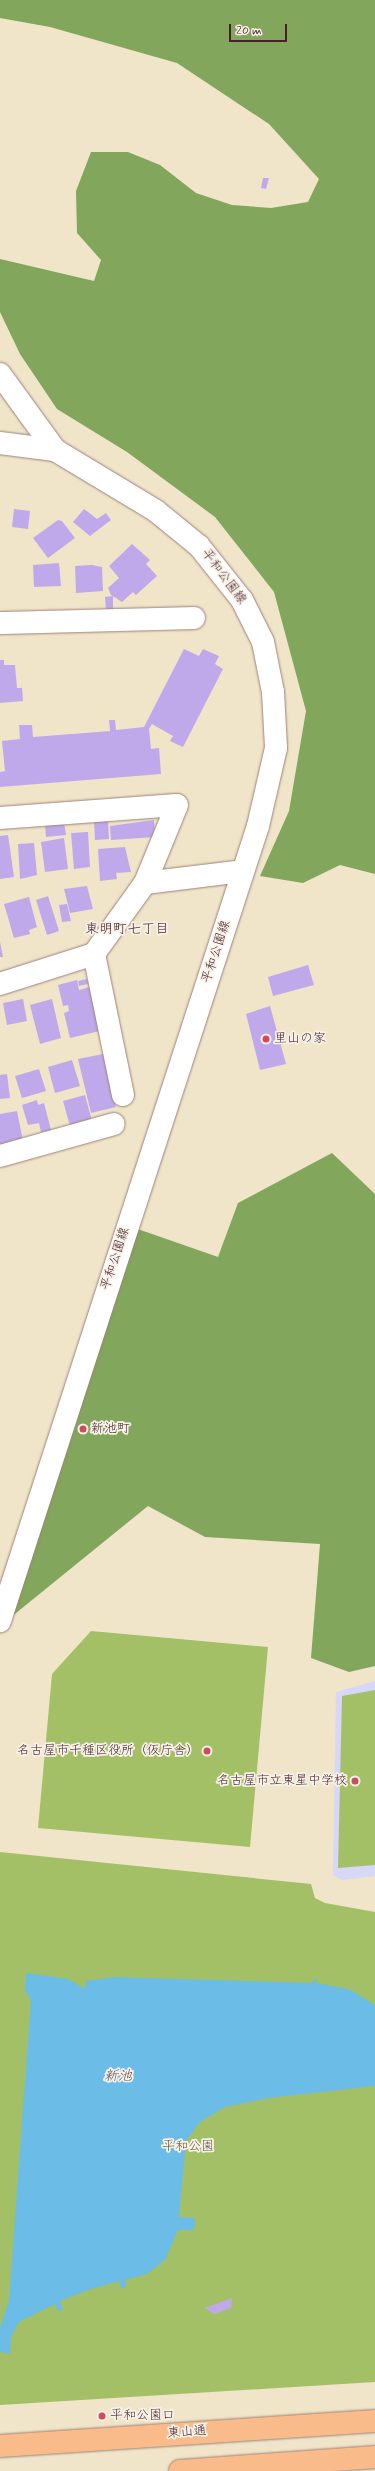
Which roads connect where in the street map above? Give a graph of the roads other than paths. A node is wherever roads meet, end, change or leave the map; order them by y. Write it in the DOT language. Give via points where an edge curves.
graph roads {
  1 [pos="0,374"];
  2 [pos="0,443"];
  3 [pos="55,450"];
  4 [pos="194,618"];
  5 [pos="0,623"];
  6 [pos="0,818"];
  7 [pos="243,871"];
  8 [pos="145,883"];
  9 [pos="94,954"];
  10 [pos="0,984"];
  11 [pos="123,1095"];
  12 [pos="114,1124"];
  13 [pos="0,1156"];
  14 [pos="0,1621"];
  15 [pos="375,2421"];
  16 [pos="0,2446"];
  17 [pos="375,2457"];
  18 [pos="323,2466"];
  19 [pos="180,2471"];
  1 -- 3 [label="street, 平和公園線"];
  2 -- 3 [label="street"];
  3 -- 7 [label="street, 平和公園線" via="156,510 199,546 242,600 263,642 273,692 276,748"];
  4 -- 5 [label="street"];
  6 -- 8 [label="street" via="177,805"];
  7 -- 8 [label="street"];
  7 -- 14 [label="street, 平和公園線"];
  8 -- 9 [label="street"];
  9 -- 10 [label="street"];
  9 -- 11 [label="street"];
  12 -- 13 [label="street"];
  15 -- 16 [label="main road, 東山通"];
  17 -- 18 [label="main road"];
  18 -- 19 [label="main road"];
}
